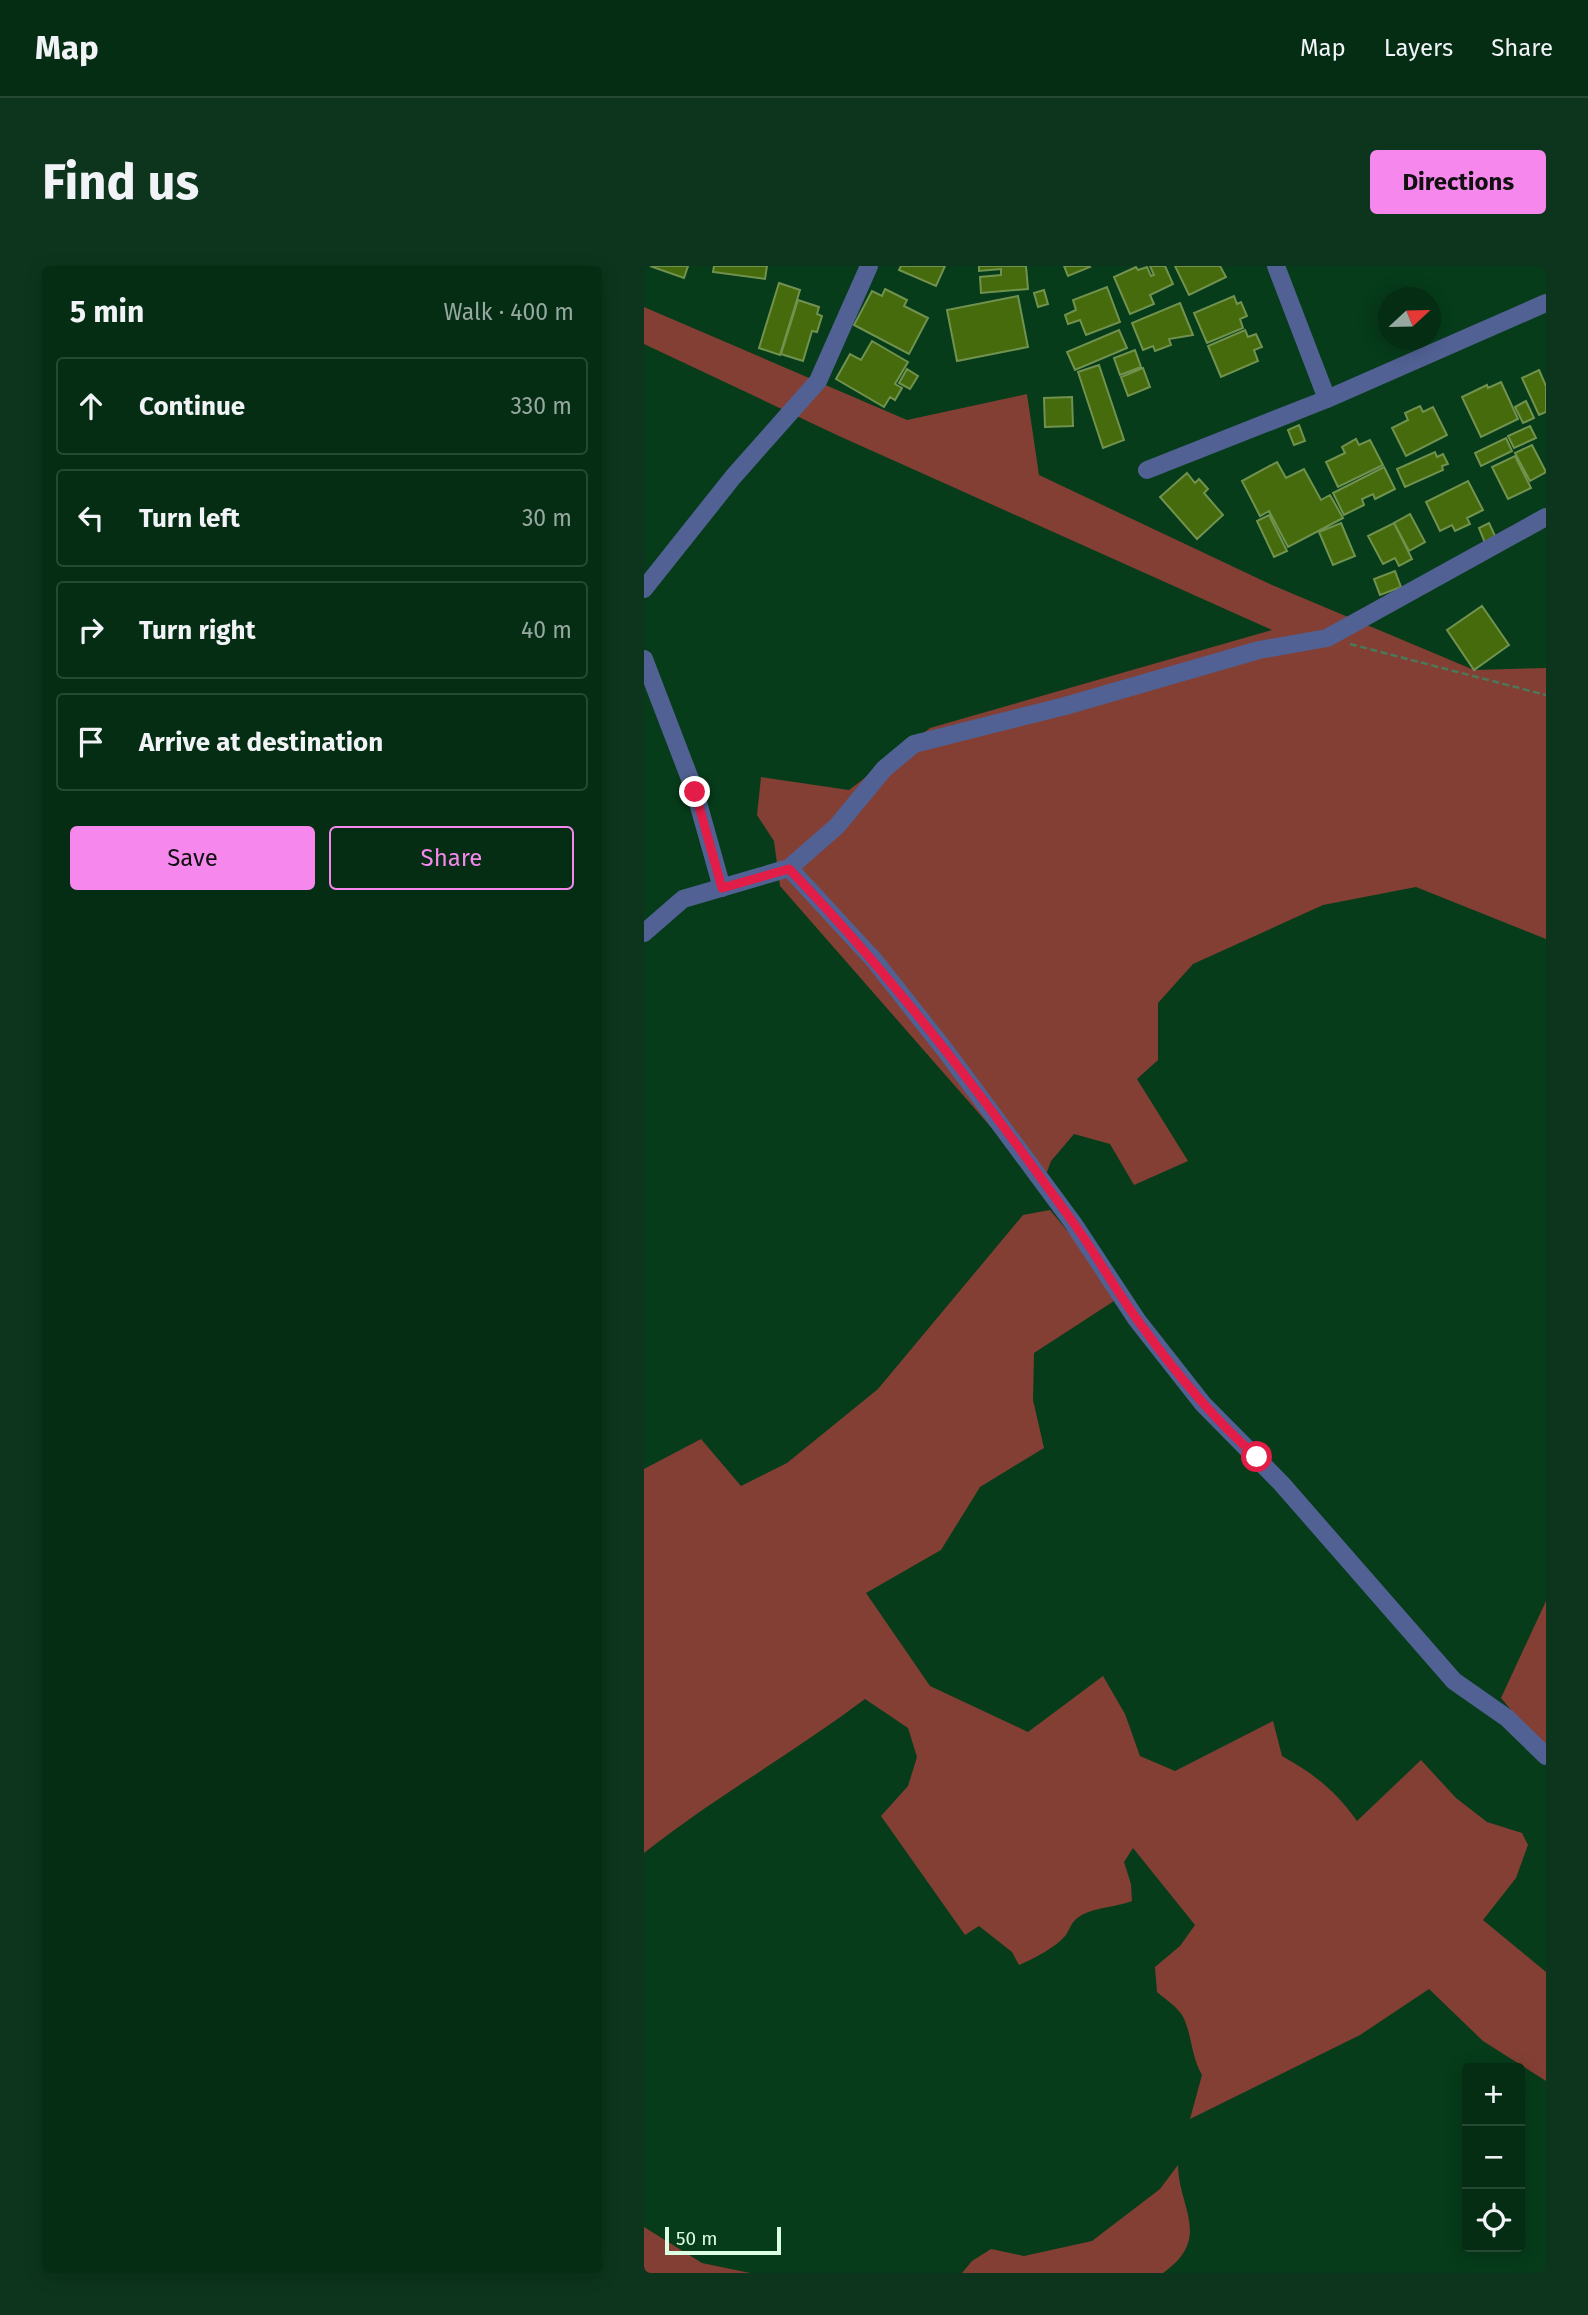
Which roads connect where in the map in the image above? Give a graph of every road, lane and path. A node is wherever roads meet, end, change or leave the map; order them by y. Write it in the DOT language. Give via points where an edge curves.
graph roads {
  1 [pos="869,266"];
  2 [pos="1276,266"];
  3 [pos="1546,303"];
  4 [pos="1327,399"];
  5 [pos="1147,470"];
  6 [pos="1546,517"];
  7 [pos="644,589"];
  8 [pos="1327,638"];
  9 [pos="644,659"];
  10 [pos="1546,695"];
  11 [pos="789,869"];
  12 [pos="722,888"];
  13 [pos="644,933"];
  14 [pos="1546,1756"];
  1 -- 7 [label="street" via="818,381"];
  2 -- 4 [label="street"];
  3 -- 4 [label="street"];
  4 -- 5 [label="street"];
  6 -- 8 [label="street"];
  8 -- 10 [label="path"];
  8 -- 11 [label="street" via="1259,650 914,744 884,769 836,827"];
  9 -- 12 [label="street" via="695,792"];
  11 -- 12 [label="street"];
  11 -- 14 [label="street" via="874,960 945,1050 1073,1223 1137,1320 1203,1404 1281,1483 1454,1681 1507,1718"];
  12 -- 13 [label="street" via="683,899"];
}
